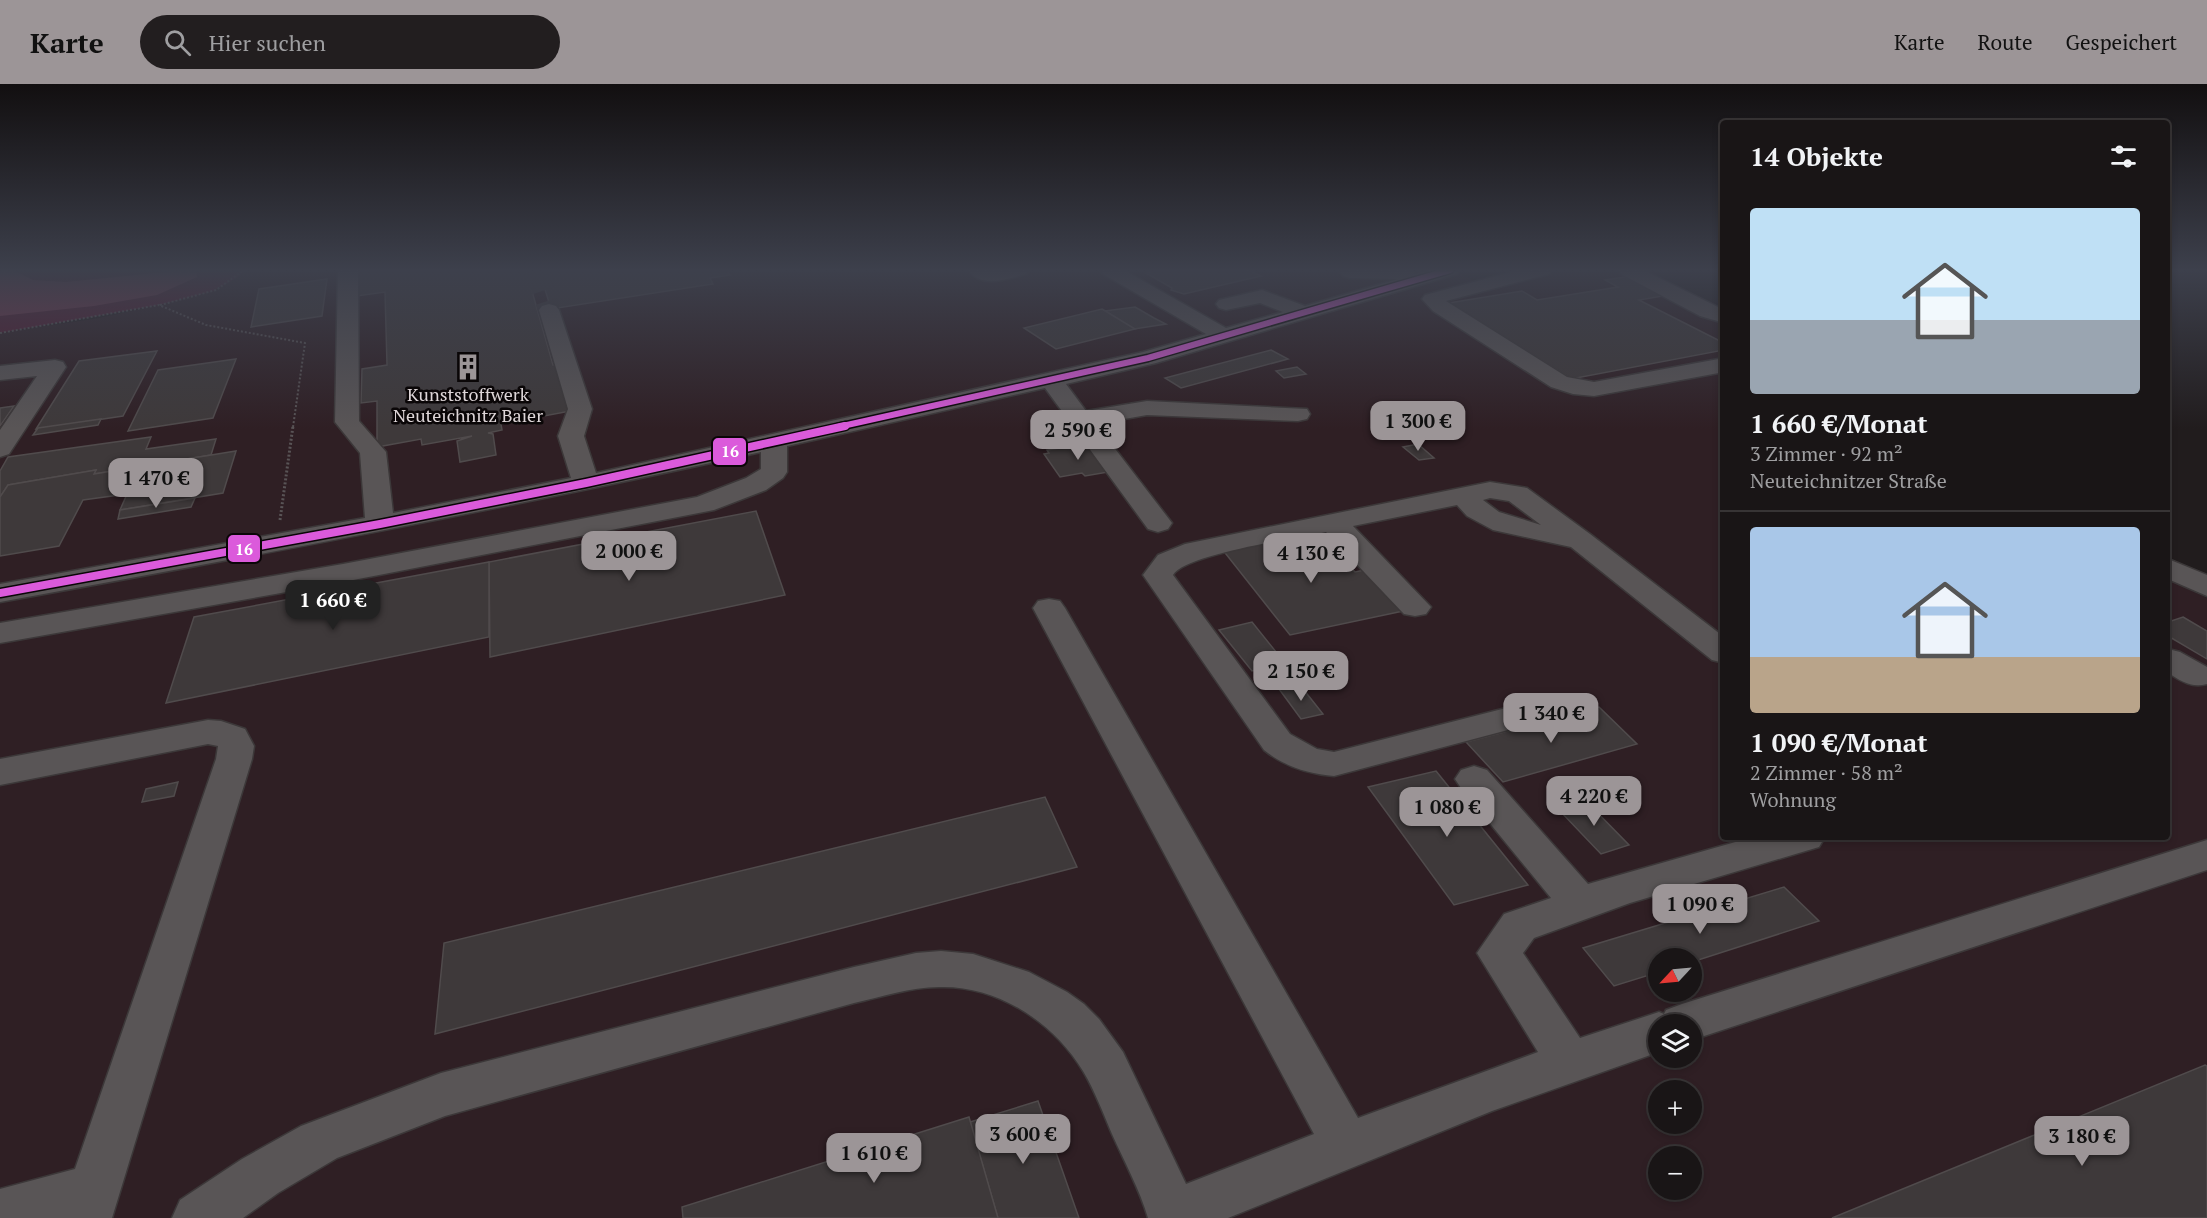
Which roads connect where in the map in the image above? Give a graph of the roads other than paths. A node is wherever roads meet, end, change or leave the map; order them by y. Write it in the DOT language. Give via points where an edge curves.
graph roads {
  1 [pos="348,323"];
  2 [pos="553,323"];
  3 [pos="1189,323"];
  4 [pos="1269,323"];
  5 [pos="1469,323"];
  6 [pos="1213,339"];
  7 [pos="1720,366"];
  8 [pos="0,373"];
  9 [pos="1051,380"];
  10 [pos="1075,413"];
  11 [pos="1298,414"];
  12 [pos="774,441"];
  13 [pos="0,449"];
  14 [pos="586,483"];
  15 [pos="1333,522"];
  16 [pos="1158,523"];
  17 [pos="380,524"];
  18 [pos="2170,569"];
  19 [pos="2207,587"];
  20 [pos="0,593"];
  21 [pos="1415,607"];
  22 [pos="1049,608"];
  23 [pos="0,633"];
  24 [pos="1720,650"];
  25 [pos="2170,660"];
  26 [pos="2197,676"];
  27 [pos="1510,718"];
  28 [pos="0,772"];
  29 [pos="1474,779"];
  30 [pos="1794,840"];
  31 [pos="2207,855"];
  32 [pos="1580,903"];
  33 [pos="1702,1018"];
  34 [pos="1648,1036"];
  35 [pos="1569,1061"];
  36 [pos="1346,1144"];
  37 [pos="90,1204"];
  38 [pos="0,1215"];
  39 [pos="1174,1217"];
  40 [pos="199,1218"];
  1 -- 17 [label="street" via="347,422 373,452"];
  2 -- 14 [label="street" via="580,409 571,436"];
  3 -- 6 [label="street"];
  4 -- 6 [label="street"];
  5 -- 7 [label="street" via="1573,387 1594,389"];
  6 -- 9 [label="street"];
  6 -- 10 [label="street" via="1219,351 1215,356 1146,374 1118,394"];
  8 -- 13 [label="street" via="55,367"];
  9 -- 10 [label="street"];
  9 -- 12 [label="street"];
  10 -- 11 [label="street" via="1147,408"];
  10 -- 16 [label="street"];
  12 -- 14 [label="street"];
  12 -- 23 [label="street" via="774,472 756,484 704,504"];
  14 -- 17 [label="street"];
  15 -- 21 [label="street"];
  15 -- 24 [label="street" via="1474,493 1468,500 1490,521 1580,540"];
  15 -- 27 [label="street" via="1195,550 1170,559 1158,575 1277,742 1301,758 1334,764"];
  17 -- 20 [label="street"];
  18 -- 19 [label="street"];
  22 -- 36 [label="street"];
  25 -- 26 [label="street"];
  28 -- 37 [label="street" via="208,732 232,737 236,746"];
  29 -- 32 [label="street"];
  30 -- 32 [label="street"];
  31 -- 33 [label="street"];
  32 -- 35 [label="street" via="1519,926 1499,953"];
  34 -- 35 [label="street"];
  35 -- 36 [label="street"];
  36 -- 39 [label="street"];
  37 -- 38 [label="street"];
  39 -- 40 [label="street" via="1095,1048 1056,1009 1034,994 984,975 951,969 854,985 441,1095 320,1142 260,1176"];
}
